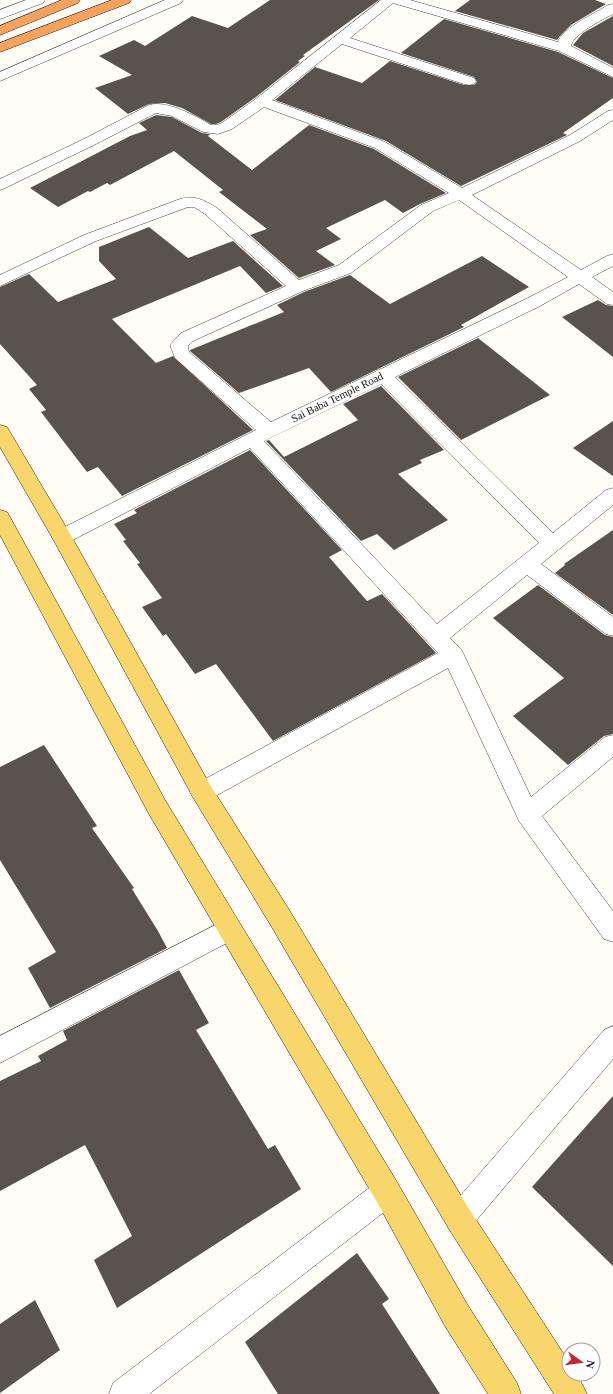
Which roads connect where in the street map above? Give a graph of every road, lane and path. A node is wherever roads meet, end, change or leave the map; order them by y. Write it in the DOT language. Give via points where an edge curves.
graph roads {
  1 [pos="38,0"];
  2 [pos="74,0"];
  3 [pos="124,0"];
  4 [pos="176,0"];
  5 [pos="389,0"];
  6 [pos="396,0"];
  7 [pos="613,8"];
  8 [pos="0,15"];
  9 [pos="0,31"];
  10 [pos="341,38"];
  11 [pos="0,48"];
  12 [pos="564,48"];
  13 [pos="613,73"];
  14 [pos="0,77"];
  15 [pos="469,81"];
  16 [pos="262,101"];
  17 [pos="613,114"];
  18 [pos="0,185"];
  19 [pos="461,194"];
  20 [pos="613,259"];
  21 [pos="580,277"];
  22 [pos="0,281"];
  23 [pos="297,287"];
  24 [pos="613,300"];
  25 [pos="383,375"];
  26 [pos="0,431"];
  27 [pos="260,435"];
  28 [pos="613,495"];
  29 [pos="0,519"];
  30 [pos="62,537"];
  31 [pos="552,544"];
  32 [pos="526,564"];
  33 [pos="613,628"];
  34 [pos="436,637"];
  35 [pos="453,655"];
  36 [pos="613,744"];
  37 [pos="202,792"];
  38 [pos="527,814"];
  39 [pos="229,929"];
  40 [pos="613,931"];
  41 [pos="613,1038"];
  42 [pos="0,1050"];
  43 [pos="387,1192"];
  44 [pos="459,1219"];
  45 [pos="124,1394"];
  46 [pos="506,1394"];
  47 [pos="572,1394"];
  1 -- 8 [label="street"];
  2 -- 9 [label="highway"];
  3 -- 11 [label="highway"];
  4 -- 14 [label="street"];
  5 -- 10 [label="street"];
  6 -- 12 [label="street"];
  7 -- 12 [label="street" via="572,33 565,40"];
  10 -- 15 [label="street"];
  10 -- 16 [label="street"];
  12 -- 13 [label="street"];
  16 -- 18 [label="street" via="218,130 208,129 177,113 154,108"];
  16 -- 19 [label="street" via="380,145"];
  17 -- 19 [label="street" via="575,138"];
  19 -- 21 [label="street"];
  19 -- 23 [label="street" via="427,208 345,269"];
  20 -- 21 [label="street, Sai Baba Temple Road"];
  21 -- 24 [label="street"];
  21 -- 25 [label="street, Sai Baba Temple Road"];
  22 -- 23 [label="street" via="90,238 186,202 197,202 211,211"];
  23 -- 27 [label="street" via="187,337 179,345 181,354"];
  25 -- 27 [label="street, Sai Baba Temple Road"];
  25 -- 31 [label="street"];
  26 -- 30 [label="main road"];
  27 -- 30 [label="street, Sai Baba Temple Road"];
  27 -- 34 [label="street"];
  28 -- 31 [label="street"];
  29 -- 39 [label="main road" via="20,551 157,807"];
  30 -- 37 [label="main road"];
  31 -- 32 [label="street"];
  32 -- 33 [label="street"];
  32 -- 34 [label="street"];
  34 -- 35 [label="street"];
  35 -- 37 [label="street"];
  35 -- 38 [label="street"];
  36 -- 38 [label="street"];
  37 -- 44 [label="main road"];
  38 -- 40 [label="street"];
  39 -- 42 [label="street"];
  39 -- 43 [label="main road"];
  41 -- 44 [label="street"];
  43 -- 45 [label="street"];
  43 -- 46 [label="main road" via="456,1315"];
  44 -- 47 [label="main road"];
}
